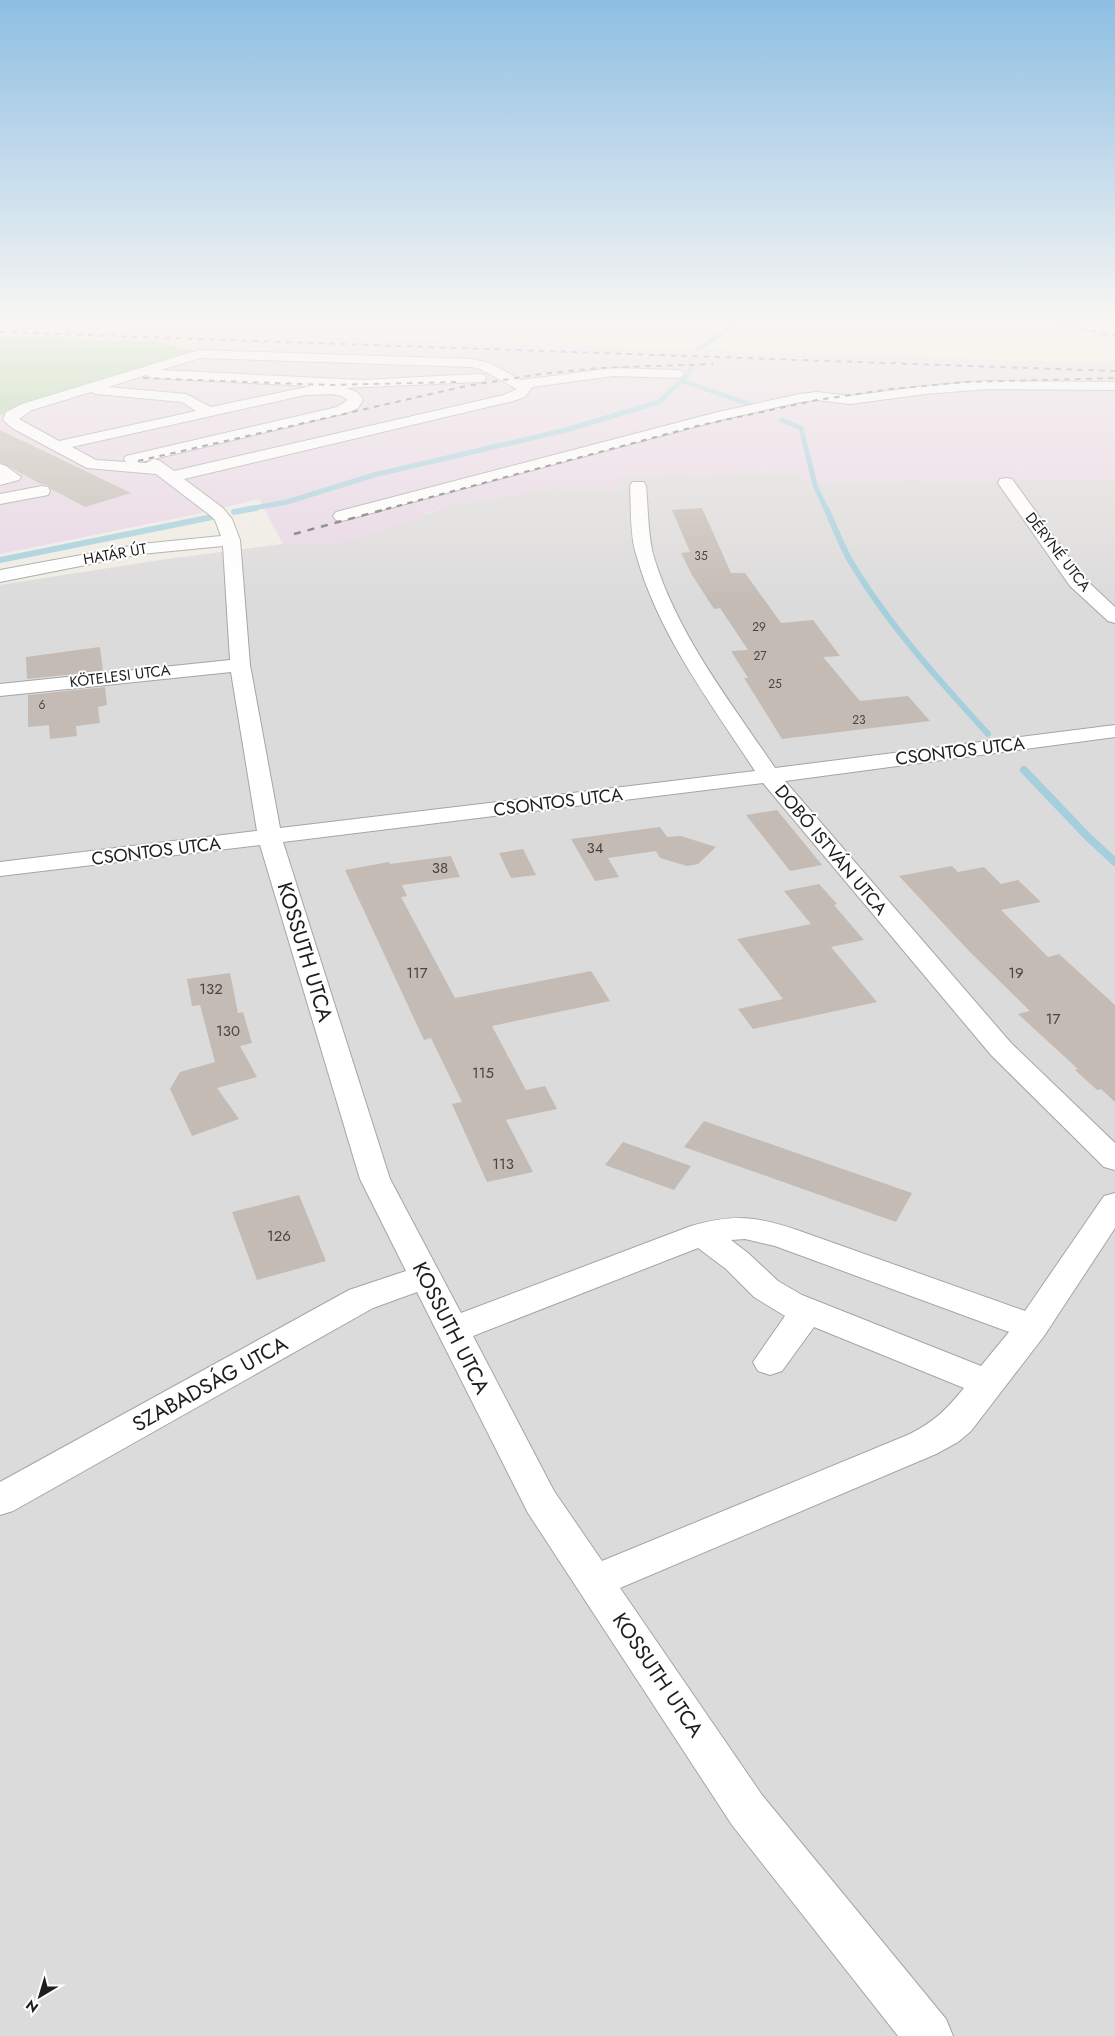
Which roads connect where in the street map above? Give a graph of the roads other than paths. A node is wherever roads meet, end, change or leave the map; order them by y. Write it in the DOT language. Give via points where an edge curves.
graph roads {
  1 [pos="16,413"];
  2 [pos="205,413"];
  3 [pos="329,413"];
  4 [pos="436,413"];
  5 [pos="732,413"];
  6 [pos="57,446"];
  7 [pos="101,466"];
  8 [pos="162,470"];
  9 [pos="4,475"];
  10 [pos="1006,482"];
  11 [pos="638,486"];
  12 [pos="0,499"];
  13 [pos="342,516"];
  14 [pos="230,540"];
  15 [pos="0,576"];
  16 [pos="1115,617"];
  17 [pos="240,665"];
  18 [pos="0,690"];
  19 [pos="1115,731"];
  20 [pos="769,776"];
  21 [pos="270,837"];
  22 [pos="0,869"];
  23 [pos="1115,1160"];
  24 [pos="1115,1204"];
  25 [pos="702,1234"];
  26 [pos="786,1238"];
  27 [pos="738,1261"];
  28 [pos="425,1277"];
  29 [pos="807,1311"];
  30 [pos="1032,1327"];
  31 [pos="452,1330"];
  32 [pos="770,1362"];
  33 [pos="987,1383"];
  34 [pos="0,1500"];
  35 [pos="595,1581"];
  36 [pos="929,2036"];
  1 -- 6 [label="street" via="11,420 17,425"];
  2 -- 6 [label="street"];
  3 -- 7 [label="street"];
  4 -- 8 [label="street"];
  5 -- 13 [label="street"];
  6 -- 7 [label="street"];
  7 -- 8 [label="street"];
  8 -- 14 [label="street, KOSSUTH UTCA" via="217,512"];
  9 -- 12 [label="street" via="42,492"];
  10 -- 16 [label="street, DÉRYNÉ UTCA" via="1077,582"];
  11 -- 20 [label="street, DOBÓ ISTVÁN UTCA" via="644,553 663,602 686,650"];
  14 -- 15 [label="street, HATÁR ÚT" via="141,549"];
  14 -- 17 [label="street, KOSSUTH UTCA"];
  17 -- 18 [label="street, KÖTELESI UTCA" via="186,668"];
  17 -- 21 [label="street, KOSSUTH UTCA"];
  19 -- 20 [label="street, CSONTOS UTCA"];
  20 -- 21 [label="street, CSONTOS UTCA"];
  20 -- 23 [label="street, DOBÓ ISTVÁN UTCA" via="1001,1049"];
  21 -- 22 [label="street, CSONTOS UTCA"];
  21 -- 28 [label="street, KOSSUTH UTCA" via="375,1179"];
  24 -- 30 [label="street"];
  25 -- 26 [label="street" via="745,1227"];
  25 -- 27 [label="street"];
  25 -- 31 [label="street"];
  26 -- 27 [label="street"];
  26 -- 30 [label="street"];
  27 -- 29 [label="street" via="772,1293"];
  28 -- 31 [label="street, KOSSUTH UTCA"];
  28 -- 34 [label="street, SZABADSÁG UTCA" via="361,1299"];
  29 -- 32 [label="street"];
  29 -- 33 [label="street"];
  30 -- 33 [label="street"];
  31 -- 35 [label="street, KOSSUTH UTCA" via="541,1502"];
  33 -- 35 [label="street" via="958,1421 922,1444"];
  35 -- 36 [label="street, KOSSUTH UTCA" via="747,1810"];
}
